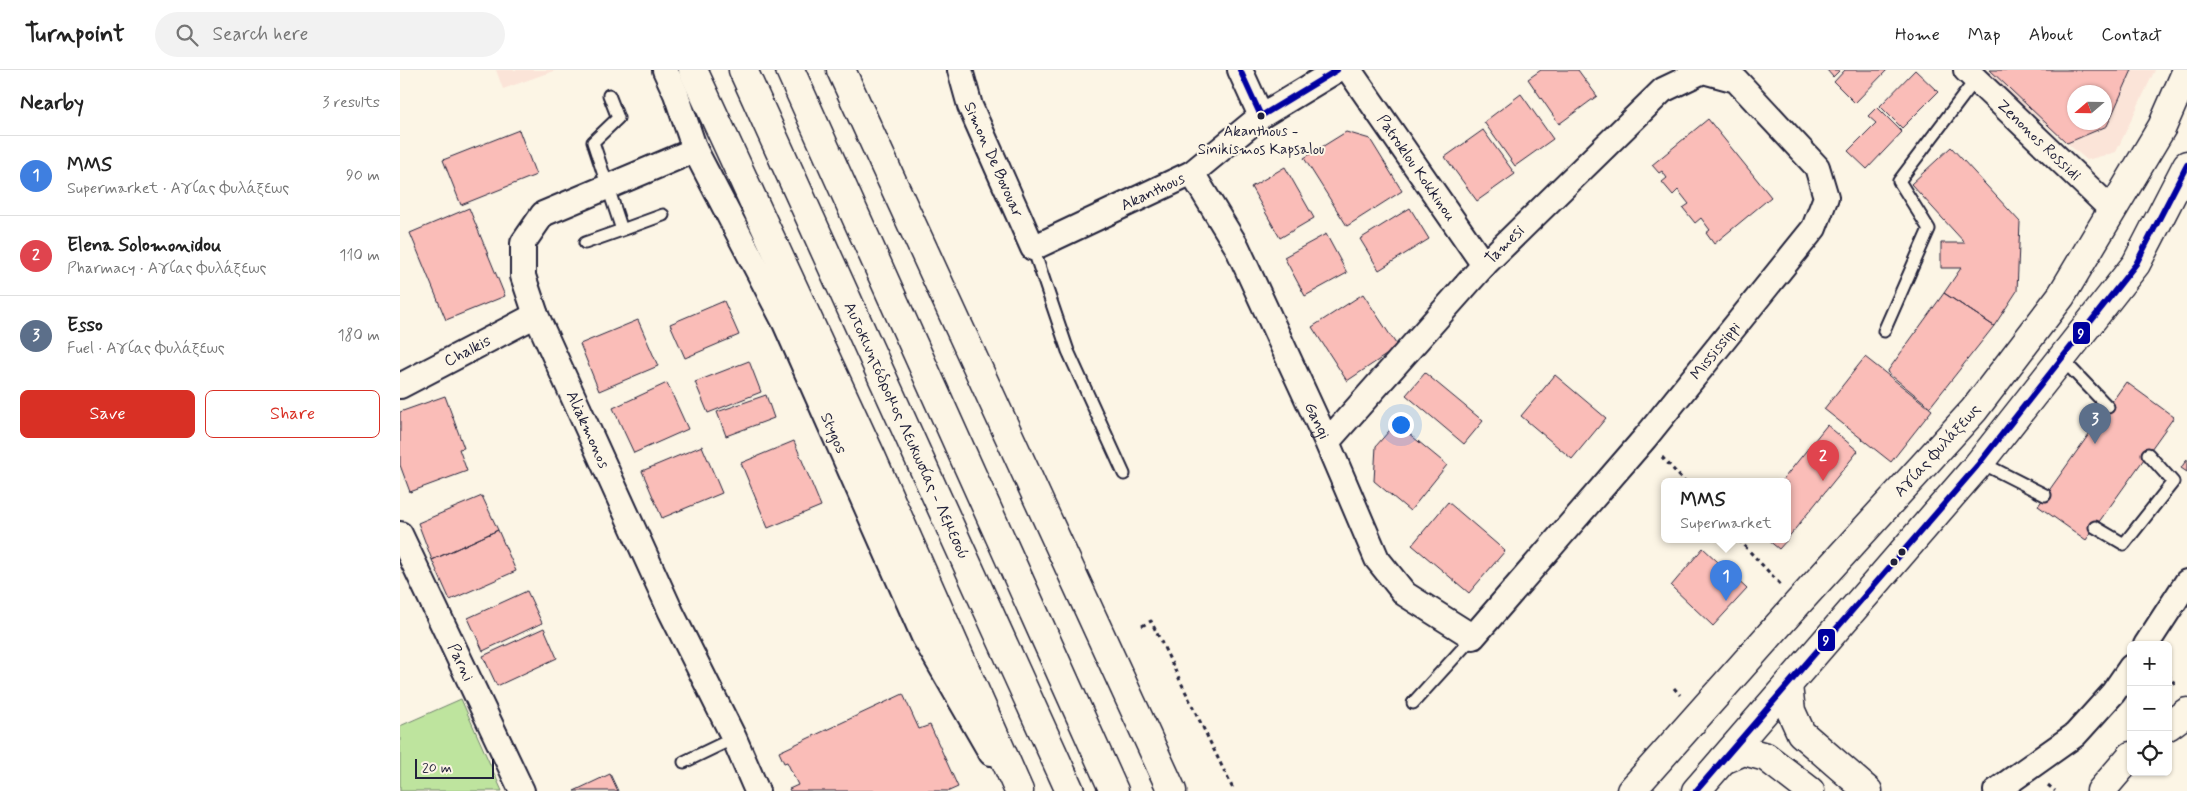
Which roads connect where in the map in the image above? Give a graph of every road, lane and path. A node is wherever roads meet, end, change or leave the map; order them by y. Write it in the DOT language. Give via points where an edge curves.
graph roads {
  1 [pos="664,70"];
  2 [pos="693,70"];
  3 [pos="743,70"];
  4 [pos="790,70"];
  5 [pos="841,70"];
  6 [pos="960,70"];
  7 [pos="1240,70"];
  8 [pos="1337,70"];
  9 [pos="1348,70"];
  10 [pos="2187,70"];
  11 [pos="1703,71"];
  12 [pos="1972,75"];
  13 [pos="609,95"];
  14 [pos="1261,116"];
  15 [pos="695,150"];
  16 [pos="2187,165"];
  17 [pos="1192,173"];
  18 [pos="607,188"];
  19 [pos="2112,210"];
  20 [pos="663,215"];
  21 [pos="622,230"];
  22 [pos="585,243"];
  23 [pos="1033,248"];
  24 [pos="1484,264"];
  25 [pos="536,315"];
  26 [pos="1884,331"];
  27 [pos="2062,359"];
  28 [pos="400,386"];
  29 [pos="2108,407"];
  30 [pos="1645,438"];
  31 [pos="1327,442"];
  32 [pos="2148,454"];
  33 [pos="1980,462"];
  34 [pos="1124,474"];
  35 [pos="1682,478"];
  36 [pos="2045,495"];
  37 [pos="2095,527"];
  38 [pos="400,534"];
  39 [pos="1742,543"];
  40 [pos="2187,582"];
  41 [pos="1798,603"];
  42 [pos="1142,626"];
  43 [pos="1474,637"];
  44 [pos="2149,641"];
  45 [pos="2127,674"];
  46 [pos="2172,681"];
  47 [pos="1788,686"];
  48 [pos="2182,699"];
  49 [pos="1413,703"];
  50 [pos="2172,718"];
  51 [pos="734,738"];
  52 [pos="1723,760"];
  53 [pos="2127,761"];
  54 [pos="684,762"];
  55 [pos="522,791"];
  56 [pos="757,791"];
  57 [pos="1013,791"];
  58 [pos="1019,791"];
  59 [pos="1070,791"];
  60 [pos="1114,791"];
  61 [pos="1172,791"];
  62 [pos="1234,791"];
  63 [pos="1631,791"];
  64 [pos="1696,791"];
  65 [pos="1810,791"];
  66 [pos="1868,791"];
  67 [pos="1996,791"];
  68 [pos="2101,791"];
  1 -- 15 [label="street, Stygos" via="676,94"];
  2 -- 58 [label="main road" via="871,456"];
  3 -- 59 [label="main road, Αυτοκινητόδρομος Λευκωσίας - Λεμεσού"];
  4 -- 60 [label="main road"];
  5 -- 61 [label="main road"];
  6 -- 23 [label="street, Simon De Bovouar" via="970,106"];
  7 -- 14 [label="street"];
  8 -- 14 [label="street, Akanthous"];
  9 -- 24 [label="street, Patroklou Kokkinou"];
  10 -- 19 [label="main road, Αγίας Φυλάξεως" via="2162,127"];
  11 -- 24 [label="street, Tamesi" via="1663,90"];
  11 -- 30 [label="street, Mississippi" via="1736,80 1817,167 1826,197 1814,228"];
  12 -- 19 [label="street, Zenonos Rossidi"];
  12 -- 26 [label="lane" via="1899,181 1929,229"];
  13 -- 18 [label="lane" via="618,118 593,142"];
  14 -- 17 [label="street, Akanthous"];
  15 -- 18 [label="street, Aliakmonos"];
  15 -- 57 [label="street, Stygos" via="785,323 924,637"];
  16 -- 27 [label="main road" via="2136,264"];
  17 -- 23 [label="street, Akanthous"];
  17 -- 31 [label="street, Gangi" via="1237,248"];
  18 -- 21 [label="lane"];
  18 -- 25 [label="street, Aliakmonos" via="543,214 523,243 522,276"];
  19 -- 41 [label="main road, Αγίας Φυλάξεως" via="2061,296 1974,410"];
  20 -- 21 [label="lane"];
  21 -- 22 [label="lane"];
  23 -- 34 [label="lane" via="1068,351"];
  24 -- 31 [label="street, Tamesi"];
  25 -- 28 [label="street, Chalkis"];
  25 -- 51 [label="street, Aliakmonos" via="671,612"];
  27 -- 29 [label="lane"];
  27 -- 33 [label="main road"];
  30 -- 35 [label="path"];
  30 -- 43 [label="street, Mississippi"];
  31 -- 43 [label="street, Gangi" via="1377,559 1405,594"];
  32 -- 37 [label="lane" via="2173,482 2124,544"];
  33 -- 36 [label="lane"];
  33 -- 47 [label="main road"];
  38 -- 55 [label="street, Parni"];
  39 -- 41 [label="path"];
  40 -- 44 [label="street"];
  41 -- 63 [label="main road, Αγίας Φυλάξεως"];
  42 -- 62 [label="path" via="1151,621"];
  43 -- 49 [label="lane"];
  45 -- 67 [label="street" via="2075,735"];
  46 -- 48 [label="path"];
  47 -- 52 [label="main road"];
  47 -- 66 [label="main road" via="1791,711 1801,733"];
  48 -- 50 [label="main road"];
  51 -- 54 [label="lane"];
  51 -- 56 [label="street, Aliakmonos"];
  52 -- 64 [label="main road"];
  52 -- 65 [label="main road" via="1744,751 1766,757"];
  53 -- 68 [label="main road"];
}
